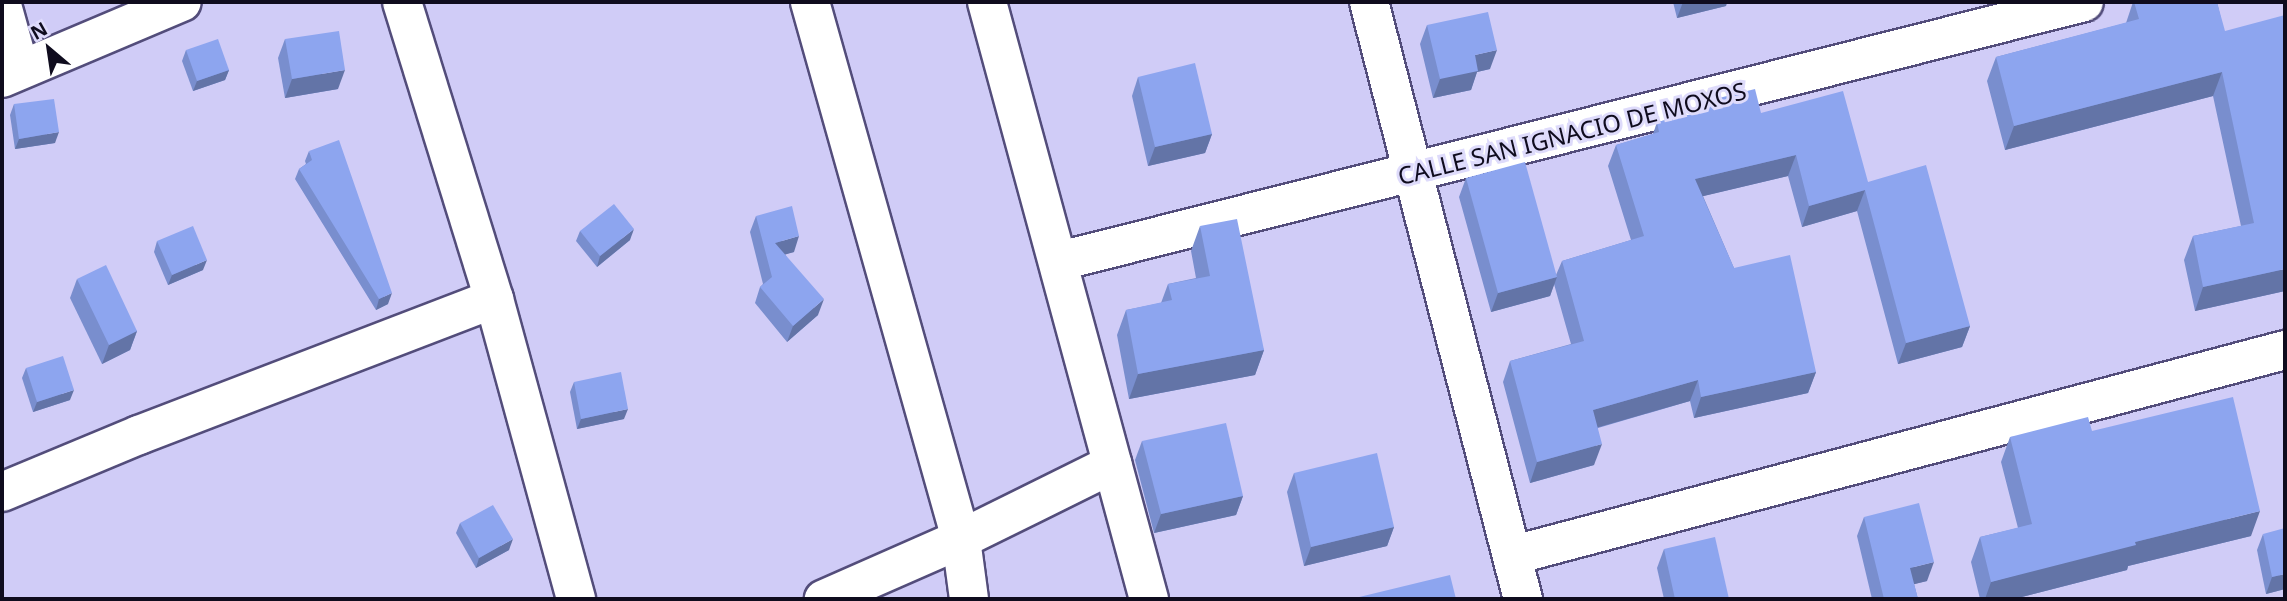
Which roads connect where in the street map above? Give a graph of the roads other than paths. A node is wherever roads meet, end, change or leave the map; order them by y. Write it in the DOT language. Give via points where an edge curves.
graph roads {
  1 [pos="182,2"];
  2 [pos="402,2"];
  3 [pos="810,2"];
  4 [pos="987,2"];
  5 [pos="1369,2"];
  6 [pos="2084,2"];
  7 [pos="2,5"];
  8 [pos="11,74"];
  9 [pos="1415,174"];
  10 [pos="1060,261"];
  11 [pos="494,299"];
  12 [pos="2285,350"];
  13 [pos="1113,464"];
  14 [pos="2,492"];
  15 [pos="961,540"];
  16 [pos="1514,555"];
  17 [pos="576,599"];
  18 [pos="824,599"];
  19 [pos="969,599"];
  20 [pos="1149,599"];
  21 [pos="1524,599"];
  1 -- 8 [label="street"];
  2 -- 11 [label="street"];
  3 -- 15 [label="street"];
  4 -- 10 [label="street"];
  5 -- 9 [label="street"];
  6 -- 9 [label="street, CALLE SAN IGNACIO DE MOXOS"];
  7 -- 8 [label="street"];
  9 -- 10 [label="street, CALLE SAN IGNACIO DE MOXOS"];
  9 -- 16 [label="street"];
  10 -- 13 [label="street"];
  11 -- 14 [label="street"];
  11 -- 17 [label="street"];
  12 -- 16 [label="street"];
  13 -- 15 [label="street"];
  13 -- 20 [label="street"];
  15 -- 18 [label="street"];
  15 -- 19 [label="street"];
  16 -- 21 [label="street"];
}
